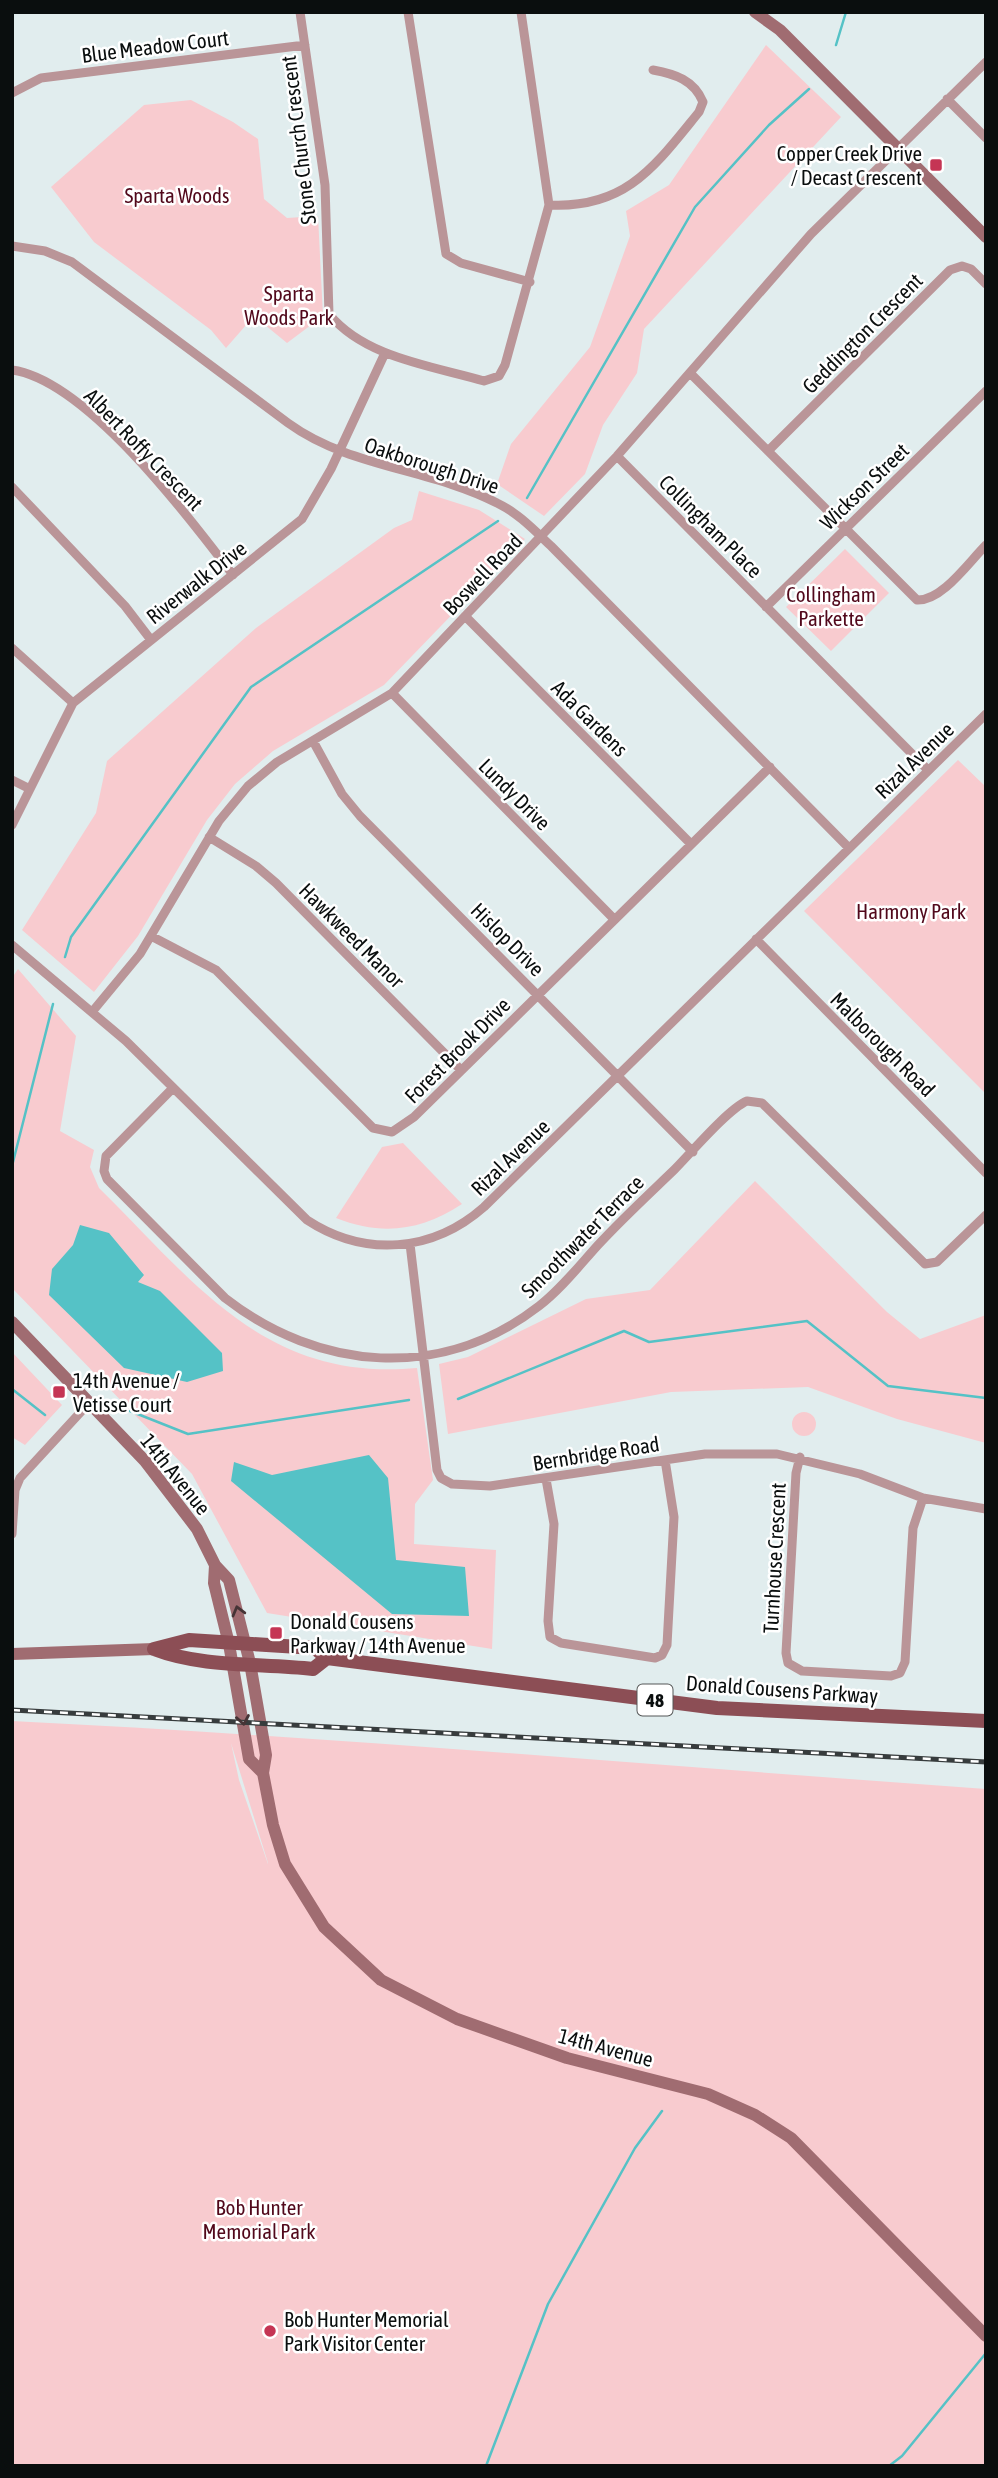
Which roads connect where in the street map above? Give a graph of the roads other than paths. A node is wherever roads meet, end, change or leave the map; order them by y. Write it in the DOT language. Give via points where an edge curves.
graph roads {
  1 [pos="300,12"];
  2 [pos="408,12"];
  3 [pos="521,12"];
  4 [pos="755,12"];
  5 [pos="305,45"];
  6 [pos="986,62"];
  7 [pos="653,70"];
  8 [pos="12,93"];
  9 [pos="947,99"];
  10 [pos="986,138"];
  11 [pos="898,148"];
  12 [pos="549,205"];
  13 [pos="986,237"];
  14 [pos="12,246"];
  15 [pos="530,282"];
  16 [pos="986,284"];
  17 [pos="385,353"];
  18 [pos="12,370"];
  19 [pos="691,374"];
  20 [pos="986,391"];
  21 [pos="768,451"];
  22 [pos="339,452"];
  23 [pos="617,456"];
  24 [pos="12,487"];
  25 [pos="845,529"];
  26 [pos="541,537"];
  27 [pos="986,545"];
  28 [pos="233,575"];
  29 [pos="766,607"];
  30 [pos="465,616"];
  31 [pos="151,640"];
  32 [pos="12,648"];
  33 [pos="392,693"];
  34 [pos="74,703"];
  35 [pos="986,714"];
  36 [pos="313,741"];
  37 [pos="770,767"];
  38 [pos="928,771"];
  39 [pos="12,780"];
  40 [pos="30,789"];
  41 [pos="12,825"];
  42 [pos="209,837"];
  43 [pos="691,844"];
  44 [pos="849,848"];
  45 [pos="613,918"];
  46 [pos="151,936"];
  47 [pos="756,939"];
  48 [pos="12,945"];
  49 [pos="538,994"];
  50 [pos="92,1012"];
  51 [pos="461,1070"];
  52 [pos="618,1075"];
  53 [pos="173,1088"];
  54 [pos="693,1152"];
  55 [pos="986,1173"];
  56 [pos="986,1215"];
  57 [pos="410,1244"];
  58 [pos="12,1322"];
  59 [pos="423,1355"];
  60 [pos="89,1403"];
  61 [pos="800,1457"];
  62 [pos="665,1460"];
  63 [pos="546,1479"];
  64 [pos="923,1498"];
  65 [pos="986,1509"];
  66 [pos="12,1534"];
  67 [pos="215,1565"];
  68 [pos="229,1644"];
  69 [pos="246,1645"];
  70 [pos="154,1649"];
  71 [pos="12,1654"];
  72 [pos="327,1658"];
  73 [pos="232,1662"];
  74 [pos="250,1663"];
  75 [pos="986,1721"];
  76 [pos="263,1773"];
  77 [pos="986,2336"];
  1 -- 5 [label="street, Stone Church Crescent"];
  2 -- 15 [label="street" via="446,254 461,263"];
  3 -- 12 [label="street, Stone Church Crescent"];
  4 -- 11 [label="street" via="780,30"];
  5 -- 8 [label="street, Blue Meadow Court" via="41,78"];
  5 -- 17 [label="street, Stone Church Crescent" via="325,185 329,314 350,333"];
  6 -- 9 [label="street, Boswell Road"];
  7 -- 12 [label="street" via="676,74 698,91 703,102 699,112 656,165 633,185 610,197"];
  9 -- 10 [label="street"];
  9 -- 11 [label="street, Boswell Road"];
  11 -- 13 [label="street"];
  11 -- 19 [label="street, Boswell Road" via="811,234"];
  12 -- 15 [label="street, Stone Church Crescent"];
  14 -- 22 [label="street, Oakborough Drive" via="45,251 72,262 304,435"];
  15 -- 17 [label="street, Stone Church Crescent" via="505,365 492,380"];
  16 -- 21 [label="street, Geddington Crescent" via="971,269 950,270"];
  17 -- 22 [label="street, Riverwalk Drive"];
  18 -- 28 [label="street, Albert Roffy Crescent" via="56,388 96,418 158,482"];
  19 -- 21 [label="street"];
  19 -- 23 [label="street, Boswell Road"];
  20 -- 25 [label="street, Wickson Street"];
  21 -- 25 [label="street"];
  22 -- 26 [label="street, Oakborough Drive" via="483,497 515,514"];
  22 -- 28 [label="street, Riverwalk Drive" via="302,519"];
  23 -- 26 [label="street, Boswell Road"];
  23 -- 29 [label="street, Collingham Place"];
  24 -- 31 [label="street" via="125,606"];
  25 -- 27 [label="street" via="917,600 938,593"];
  25 -- 29 [label="street, Wickson Street"];
  26 -- 30 [label="street, Boswell Road"];
  26 -- 37 [label="street, Oakborough Drive"];
  28 -- 31 [label="street, Riverwalk Drive"];
  29 -- 38 [label="street, Collingham Place"];
  30 -- 33 [label="street, Boswell Road"];
  30 -- 43 [label="street, Ada Gardens"];
  31 -- 34 [label="street, Riverwalk Drive"];
  32 -- 34 [label="street"];
  33 -- 36 [label="street, Boswell Road"];
  33 -- 45 [label="street, Lundy Drive"];
  34 -- 40 [label="street, Riverwalk Drive"];
  35 -- 38 [label="street, Rizal Avenue"];
  36 -- 42 [label="street, Boswell Road" via="248,786"];
  36 -- 49 [label="street, Hislop Drive" via="342,794 360,816"];
  37 -- 43 [label="street, Forest Brook Drive"];
  37 -- 44 [label="street, Oakborough Drive"];
  38 -- 44 [label="street, Rizal Avenue"];
  39 -- 40 [label="street"];
  40 -- 41 [label="street, Riverwalk Drive"];
  42 -- 46 [label="street, Boswell Road"];
  42 -- 51 [label="street, Hawkweed Manor" via="276,883"];
  43 -- 45 [label="street, Forest Brook Drive"];
  44 -- 47 [label="street, Rizal Avenue"];
  45 -- 49 [label="street, Forest Brook Drive"];
  46 -- 50 [label="street, Boswell Road"];
  46 -- 51 [label="street, Forest Brook Drive" via="216,970 379,1131 398,1131"];
  47 -- 52 [label="street, Rizal Avenue"];
  47 -- 55 [label="street, Malborough Road"];
  48 -- 50 [label="street, Rizal Avenue"];
  49 -- 51 [label="street, Forest Brook Drive"];
  49 -- 52 [label="street, Hislop Drive"];
  50 -- 53 [label="street, Rizal Avenue"];
  52 -- 54 [label="street, Hislop Drive"];
  52 -- 57 [label="street, Rizal Avenue" via="474,1216 445,1234"];
  53 -- 57 [label="street, Rizal Avenue" via="307,1220 354,1242"];
  53 -- 59 [label="street, Smoothwater Terrace" via="106,1156 107,1179 225,1298 267,1327 306,1345 355,1357"];
  54 -- 56 [label="street, Smoothwater Terrace" via="741,1104 753,1101 762,1103 925,1264 937,1262"];
  54 -- 59 [label="street, Smoothwater Terrace" via="539,1306 466,1346"];
  57 -- 59 [label="street, Bernbridge Road"];
  58 -- 60 [label="street, 14th Avenue"];
  59 -- 63 [label="street, Bernbridge Road" via="441,1478 452,1484 479,1486"];
  60 -- 66 [label="street" via="20,1478"];
  60 -- 67 [label="street, 14th Avenue" via="145,1461 197,1528"];
  61 -- 62 [label="street, Bernbridge Road" via="739,1452"];
  61 -- 64 [label="street, Bernbridge Road"];
  61 -- 64 [label="street, Turnhouse Crescent" via="786,1653 788,1662 802,1671 891,1676 900,1672 905,1662 913,1528"];
  62 -- 63 [label="street, Bernbridge Road"];
  62 -- 63 [label="street" via="674,1531 667,1645 662,1656 655,1658 551,1639 554,1524"];
  64 -- 65 [label="street, Bernbridge Road"];
  67 -- 68 [label="street, 14th Avenue" via="214,1583"];
  69 -- 67 [label="street, 14th Avenue, one-way" via="229,1580"];
  68 -- 69 [label="main road, Donald Cousens Parkway / 48"];
  68 -- 70 [label="main road, Donald Cousens Parkway / 48" via="189,1640"];
  68 -- 73 [label="street, 14th Avenue"];
  69 -- 72 [label="main road, Donald Cousens Parkway / 48" via="315,1648"];
  69 -- 74 [label="street, 14th Avenue"];
  70 -- 71 [label="street, Donald Cousens Parkway / 48"];
  70 -- 73 [label="main road, Donald Cousens Parkway / 48"];
  72 -- 74 [label="main road, Donald Cousens Parkway / 48" via="313,1669"];
  72 -- 75 [label="main road, Donald Cousens Parkway / 48" via="717,1708"];
  73 -- 74 [label="main road, Donald Cousens Parkway / 48"];
  73 -- 76 [label="street, 14th Avenue, one-way" via="249,1759"];
  74 -- 76 [label="street, 14th Avenue" via="266,1755"];
  76 -- 77 [label="street, 14th Avenue" via="281,1851 303,1897 324,1927 381,1980 457,2019 567,2058 708,2094 755,2115 791,2138"];
}
